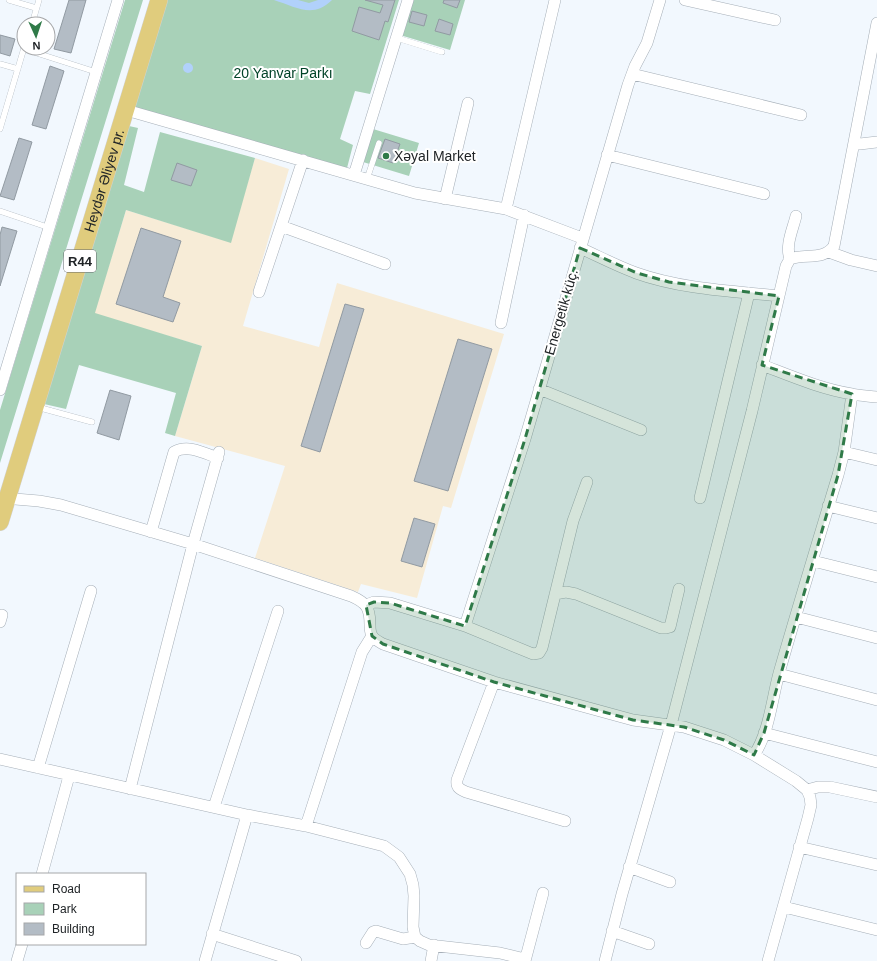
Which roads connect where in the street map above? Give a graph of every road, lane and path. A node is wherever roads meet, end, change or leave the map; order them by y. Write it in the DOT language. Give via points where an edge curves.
graph roads {
  1 [pos="9,0"];
  2 [pos="39,0"];
  3 [pos="118,0"];
  4 [pos="149,0"];
  5 [pos="159,0"];
  6 [pos="408,0"];
  7 [pos="556,0"];
  8 [pos="660,0"];
  9 [pos="685,0"];
  10 [pos="36,8"];
  11 [pos="34,16"];
  12 [pos="775,20"];
  13 [pos="877,23"];
  14 [pos="396,38"];
  15 [pos="442,52"];
  16 [pos="22,56"];
  17 [pos="46,56"];
  18 [pos="874,57"];
  19 [pos="0,64"];
  20 [pos="18,69"];
  21 [pos="96,72"];
  22 [pos="632,74"];
  23 [pos="468,103"];
  24 [pos="126,110"];
  25 [pos="801,115"];
  26 [pos="0,129"];
  27 [pos="877,142"];
  28 [pos="379,143"];
  29 [pos="854,144"];
  30 [pos="607,155"];
  31 [pos="303,160"];
  32 [pos="354,175"];
  33 [pos="367,179"];
  34 [pos="764,194"];
  35 [pos="445,198"];
  36 [pos="506,209"];
  37 [pos="0,211"];
  38 [pos="524,215"];
  39 [pos="796,216"];
  40 [pos="281,226"];
  41 [pos="50,228"];
  42 [pos="581,243"];
  43 [pos="829,252"];
  44 [pos="790,259"];
  45 [pos="385,264"];
  46 [pos="877,266"];
  47 [pos="259,292"];
  48 [pos="749,293"];
  49 [pos="779,296"];
  50 [pos="501,323"];
  51 [pos="762,365"];
  52 [pos="539,389"];
  53 [pos="0,390"];
  54 [pos="852,394"];
  55 [pos="877,397"];
  56 [pos="35,406"];
  57 [pos="92,422"];
  58 [pos="641,430"];
  59 [pos="844,452"];
  60 [pos="877,460"];
  61 [pos="587,482"];
  62 [pos="2,493"];
  63 [pos="700,498"];
  64 [pos="828,506"];
  65 [pos="877,518"];
  66 [pos="0,522"];
  67 [pos="151,532"];
  68 [pos="193,544"];
  69 [pos="813,561"];
  70 [pos="877,577"];
  71 [pos="679,589"];
  72 [pos="92,591"];
  73 [pos="555,594"];
  74 [pos="366,605"];
  75 [pos="278,611"];
  76 [pos="796,617"];
  77 [pos="465,626"];
  78 [pos="372,636"];
  79 [pos="877,638"];
  80 [pos="779,674"];
  81 [pos="494,682"];
  82 [pos="877,700"];
  83 [pos="671,725"];
  84 [pos="764,733"];
  85 [pos="754,754"];
  86 [pos="0,759"];
  87 [pos="877,762"];
  88 [pos="38,768"];
  89 [pos="69,776"];
  90 [pos="130,789"];
  91 [pos="806,790"];
  92 [pos="877,797"];
  93 [pos="214,807"];
  94 [pos="247,815"];
  95 [pos="564,821"];
  96 [pos="306,826"];
  97 [pos="799,847"];
  98 [pos="877,865"];
  99 [pos="629,867"];
  100 [pos="42,873"];
  101 [pos="670,882"];
  102 [pos="543,894"];
  103 [pos="784,907"];
  104 [pos="877,930"];
  105 [pos="612,931"];
  106 [pos="212,934"];
  107 [pos="415,937"];
  108 [pos="366,943"];
  109 [pos="649,944"];
  110 [pos="22,945"];
  111 [pos="434,945"];
  112 [pos="525,960"];
  113 [pos="17,961"];
  114 [pos="205,961"];
  115 [pos="296,961"];
  116 [pos="431,961"];
  117 [pos="605,961"];
  118 [pos="768,961"];
  1 -- 10 [label="lane"];
  2 -- 10 [label="lane"];
  3 -- 21 [label="street"];
  4 -- 62 [label="main road, Heydər Əliyev pr. / R44"];
  5 -- 24 [label="main road, Heydər Əliyev pr. / R44"];
  6 -- 14 [label="street"];
  7 -- 36 [label="street"];
  8 -- 22 [label="street, Energetik küç." via="647,43"];
  9 -- 12 [label="street"];
  10 -- 11 [label="lane"];
  13 -- 18 [label="street"];
  14 -- 15 [label="lane"];
  14 -- 32 [label="street"];
  16 -- 20 [label="lane"];
  17 -- 21 [label="lane"];
  18 -- 29 [label="street"];
  19 -- 20 [label="lane"];
  20 -- 26 [label="lane"];
  21 -- 41 [label="street"];
  22 -- 25 [label="street"];
  22 -- 30 [label="street, Energetik küç."];
  23 -- 35 [label="street"];
  24 -- 31 [label="street"];
  24 -- 56 [label="main road, Heydər Əliyev pr. / R44"];
  27 -- 29 [label="street"];
  28 -- 33 [label="lane"];
  29 -- 43 [label="street" via="834,246"];
  30 -- 34 [label="street"];
  30 -- 42 [label="street, Energetik küç."];
  31 -- 32 [label="street"];
  31 -- 40 [label="street"];
  32 -- 33 [label="street"];
  33 -- 35 [label="street" via="415,193"];
  35 -- 36 [label="street"];
  36 -- 38 [label="street"];
  37 -- 41 [label="lane"];
  38 -- 42 [label="street"];
  38 -- 50 [label="street"];
  39 -- 44 [label="street" via="788,248"];
  40 -- 45 [label="street"];
  40 -- 47 [label="street"];
  41 -- 53 [label="street"];
  42 -- 48 [label="street" via="637,273 656,279 699,288"];
  42 -- 52 [label="street, Energetik küç."];
  43 -- 44 [label="street"];
  43 -- 46 [label="street"];
  44 -- 49 [label="street"];
  48 -- 49 [label="street"];
  48 -- 63 [label="street"];
  49 -- 51 [label="street"];
  51 -- 54 [label="street" via="817,385"];
  51 -- 83 [label="street"];
  52 -- 58 [label="street"];
  52 -- 77 [label="street, Energetik küç."];
  54 -- 55 [label="street"];
  54 -- 59 [label="street"];
  56 -- 57 [label="lane"];
  56 -- 62 [label="main road, Heydər Əliyev pr. / R44"];
  59 -- 60 [label="street"];
  59 -- 64 [label="street"];
  61 -- 73 [label="street" via="573,521"];
  62 -- 66 [label="main road, Heydər Əliyev pr. / R44"];
  62 -- 67 [label="street" via="61,505"];
  64 -- 65 [label="street"];
  64 -- 69 [label="street"];
  67 -- 68 [label="street"];
  67 -- 68 [label="street" via="174,452 180,448 189,448 219,455"];
  68 -- 74 [label="street" via="351,596"];
  68 -- 90 [label="street"];
  69 -- 70 [label="street"];
  69 -- 76 [label="street"];
  71 -- 73 [label="street" via="670,627 666,628 660,628 576,594"];
  72 -- 88 [label="street"];
  73 -- 77 [label="street" via="539,653 533,654"];
  74 -- 77 [label="street" via="374,602 390,603"];
  74 -- 78 [label="street"];
  75 -- 93 [label="street"];
  76 -- 79 [label="street"];
  76 -- 80 [label="street"];
  78 -- 81 [label="street" via="383,644"];
  78 -- 96 [label="street" via="362,652"];
  80 -- 82 [label="street"];
  80 -- 84 [label="street"];
  81 -- 83 [label="street" via="633,720"];
  81 -- 95 [label="street" via="456,785 466,792"];
  83 -- 85 [label="street" via="724,740"];
  83 -- 99 [label="street"];
  84 -- 85 [label="street"];
  84 -- 87 [label="street"];
  85 -- 91 [label="street"];
  86 -- 88 [label="street"];
  88 -- 89 [label="street"];
  89 -- 90 [label="street"];
  89 -- 100 [label="street"];
  90 -- 93 [label="street"];
  91 -- 92 [label="street" via="830,787"];
  91 -- 97 [label="street" via="811,806"];
  93 -- 94 [label="street"];
  94 -- 96 [label="street"];
  94 -- 106 [label="street"];
  96 -- 107 [label="street" via="384,846 399,857 414,885"];
  97 -- 98 [label="street"];
  97 -- 103 [label="street"];
  99 -- 101 [label="street"];
  99 -- 105 [label="street"];
  102 -- 112 [label="street"];
  103 -- 104 [label="street"];
  103 -- 118 [label="street"];
  105 -- 109 [label="street"];
  105 -- 117 [label="street"];
  106 -- 114 [label="street"];
  106 -- 115 [label="street"];
  107 -- 108 [label="street" via="403,939 376,931"];
  107 -- 111 [label="street"];
  110 -- 113 [label="street"];
  111 -- 112 [label="street" via="500,953"];
  111 -- 116 [label="street"];
}
